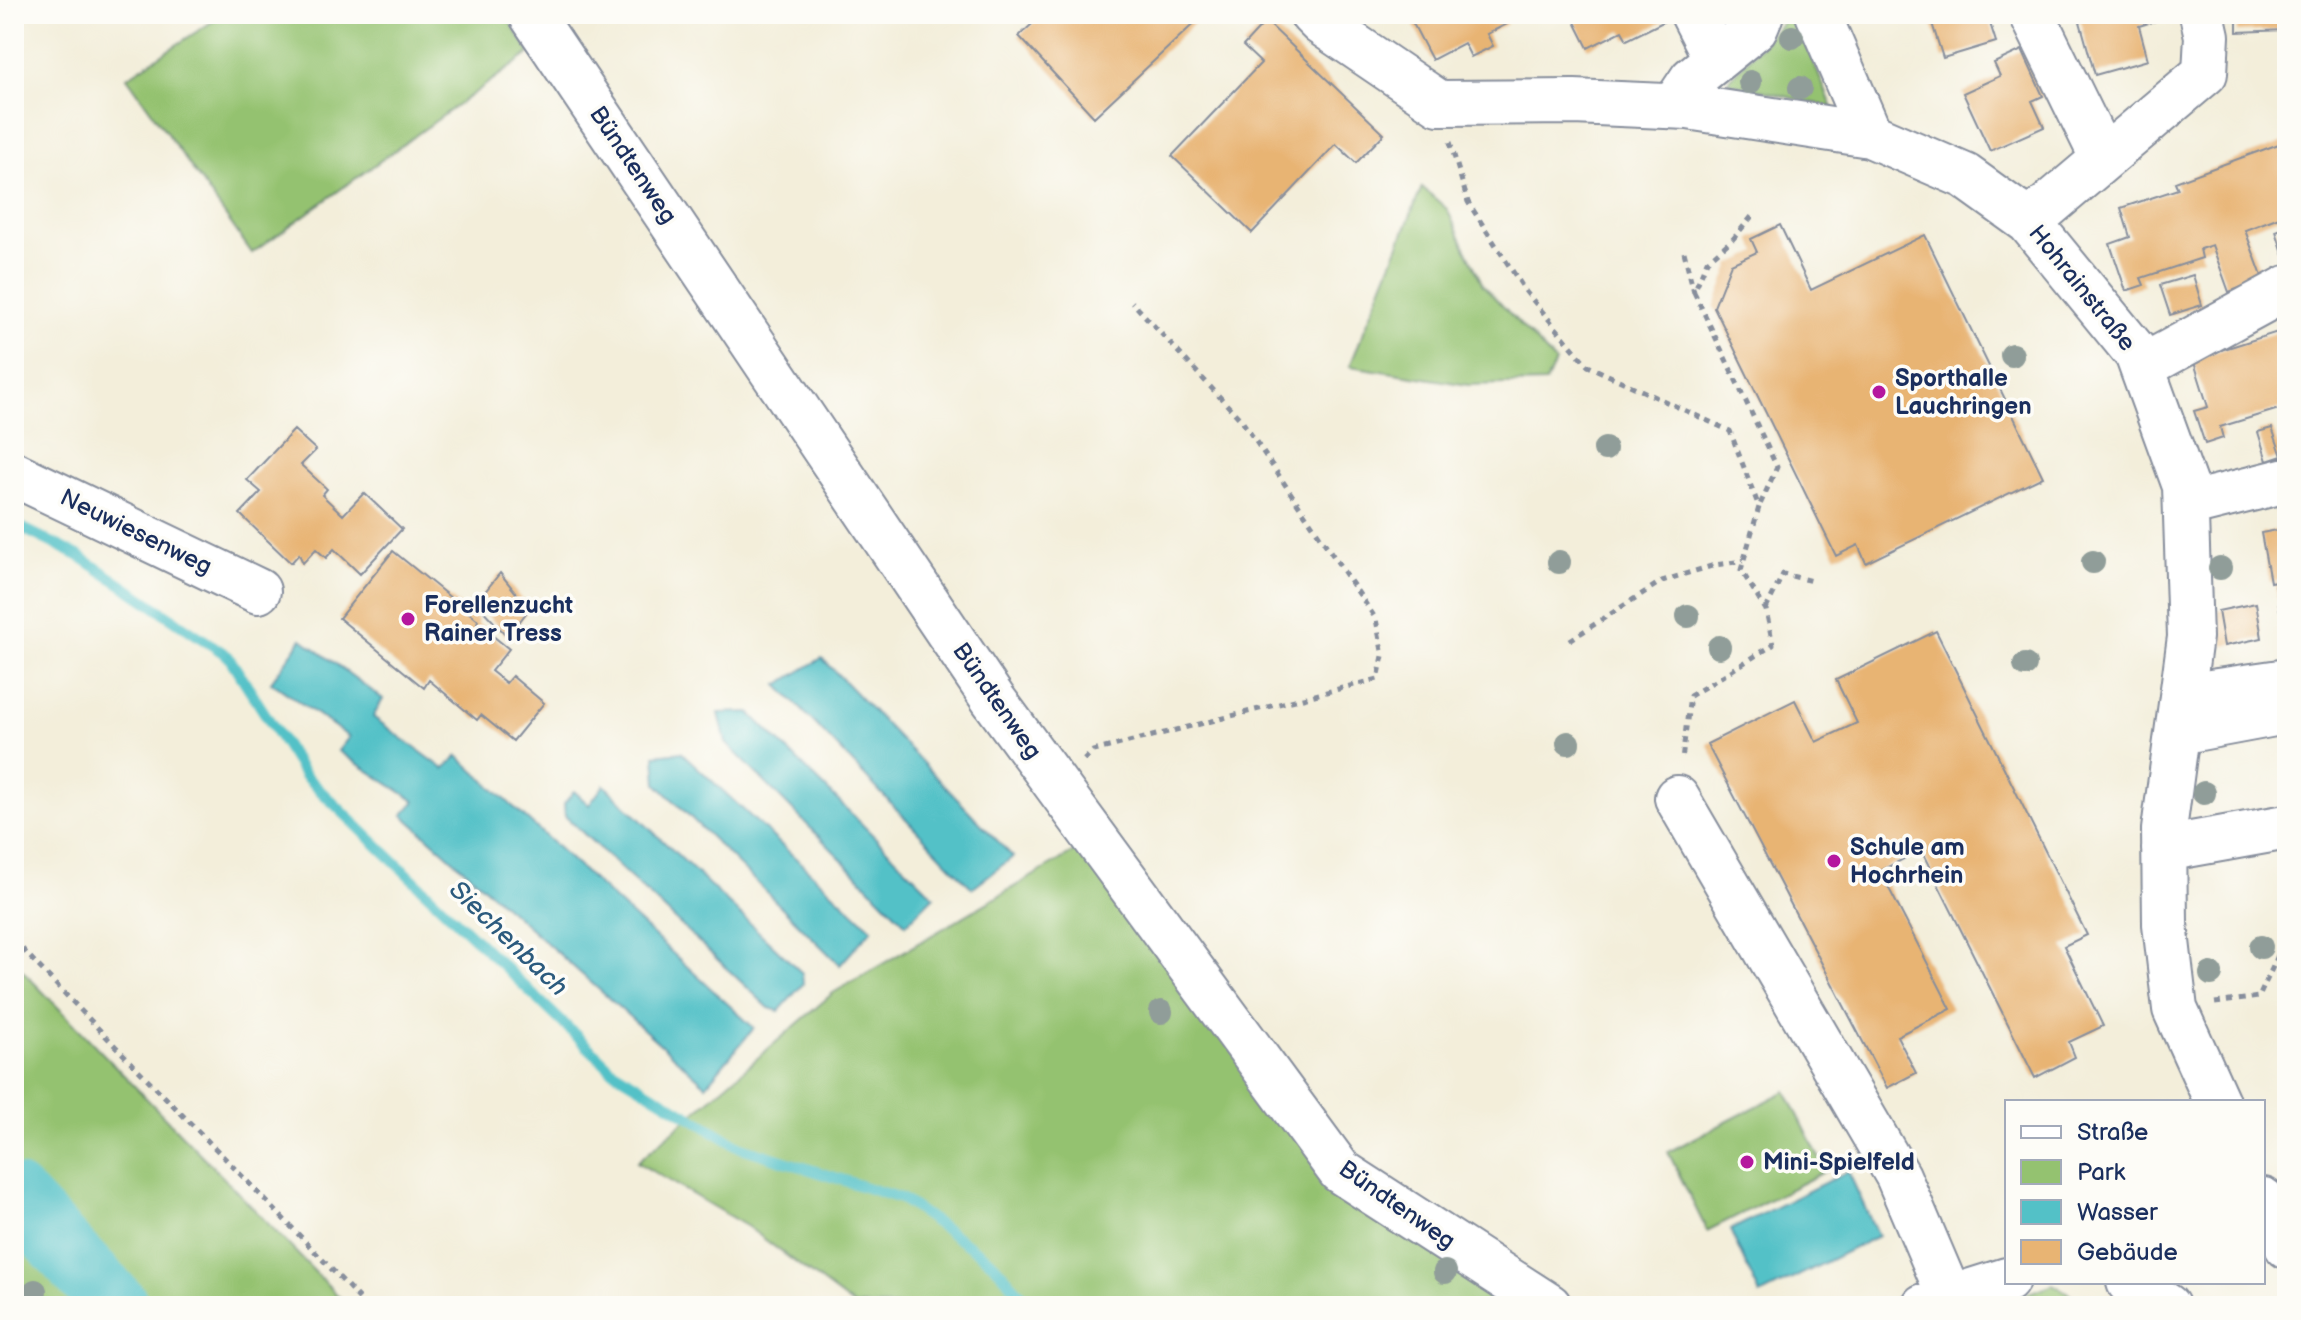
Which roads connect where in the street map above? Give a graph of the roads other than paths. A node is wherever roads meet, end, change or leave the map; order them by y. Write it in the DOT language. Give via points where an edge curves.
graph roads {
  1 [pos="531,14"];
  2 [pos="1312,14"];
  3 [pos="1693,14"];
  4 [pos="1761,14"];
  5 [pos="1818,14"];
  6 [pos="2032,14"];
  7 [pos="2205,25"];
  8 [pos="1716,59"];
  9 [pos="1674,106"];
  10 [pos="1870,135"];
  11 [pos="2103,159"];
  12 [pos="2029,222"];
  13 [pos="2287,288"];
  14 [pos="2142,367"];
  15 [pos="14,474"];
  16 [pos="2287,480"];
  17 [pos="2187,505"];
  18 [pos="258,591"];
  19 [pos="2283,697"];
  20 [pos="2181,714"];
  21 [pos="1677,798"];
  22 [pos="2287,811"];
  23 [pos="2287,827"];
  24 [pos="2164,840"];
  25 [pos="2216,1100"];
  26 [pos="2265,1204"];
  27 [pos="2287,1246"];
  28 [pos="2005,1281"];
  29 [pos="2132,1284"];
  30 [pos="1937,1302"];
  31 [pos="1549,1306"];
  32 [pos="2167,1306"];
  1 -- 31 [label="street, Bündtenweg" via="993,699 1340,1171"];
  2 -- 9 [label="street, Hohrainstraße" via="1439,103"];
  3 -- 8 [label="street"];
  4 -- 8 [label="street" via="1755,28"];
  5 -- 10 [label="street"];
  6 -- 11 [label="street"];
  7 -- 11 [label="street" via="2205,73"];
  8 -- 9 [label="street" via="1692,79"];
  9 -- 10 [label="street, Hohrainstraße"];
  10 -- 12 [label="street, Hohrainstraße" via="1965,176"];
  11 -- 12 [label="street"];
  12 -- 14 [label="street, Hohrainstraße" via="2137,354"];
  13 -- 14 [label="street"];
  14 -- 17 [label="street, Hohrainstraße"];
  15 -- 18 [label="street, Neuwiesenweg"];
  16 -- 17 [label="street"];
  17 -- 20 [label="street, Hohrainstraße" via="2190,637"];
  19 -- 20 [label="street"];
  20 -- 24 [label="street, Hohrainstraße"];
  21 -- 30 [label="street" via="1898,1176"];
  22 -- 24 [label="street"];
  23 -- 24 [label="street"];
  24 -- 25 [label="street, Hohrainstraße" via="2165,924 2175,1009"];
  26 -- 27 [label="street"];
  28 -- 30 [label="street"];
  29 -- 32 [label="street"];
}
